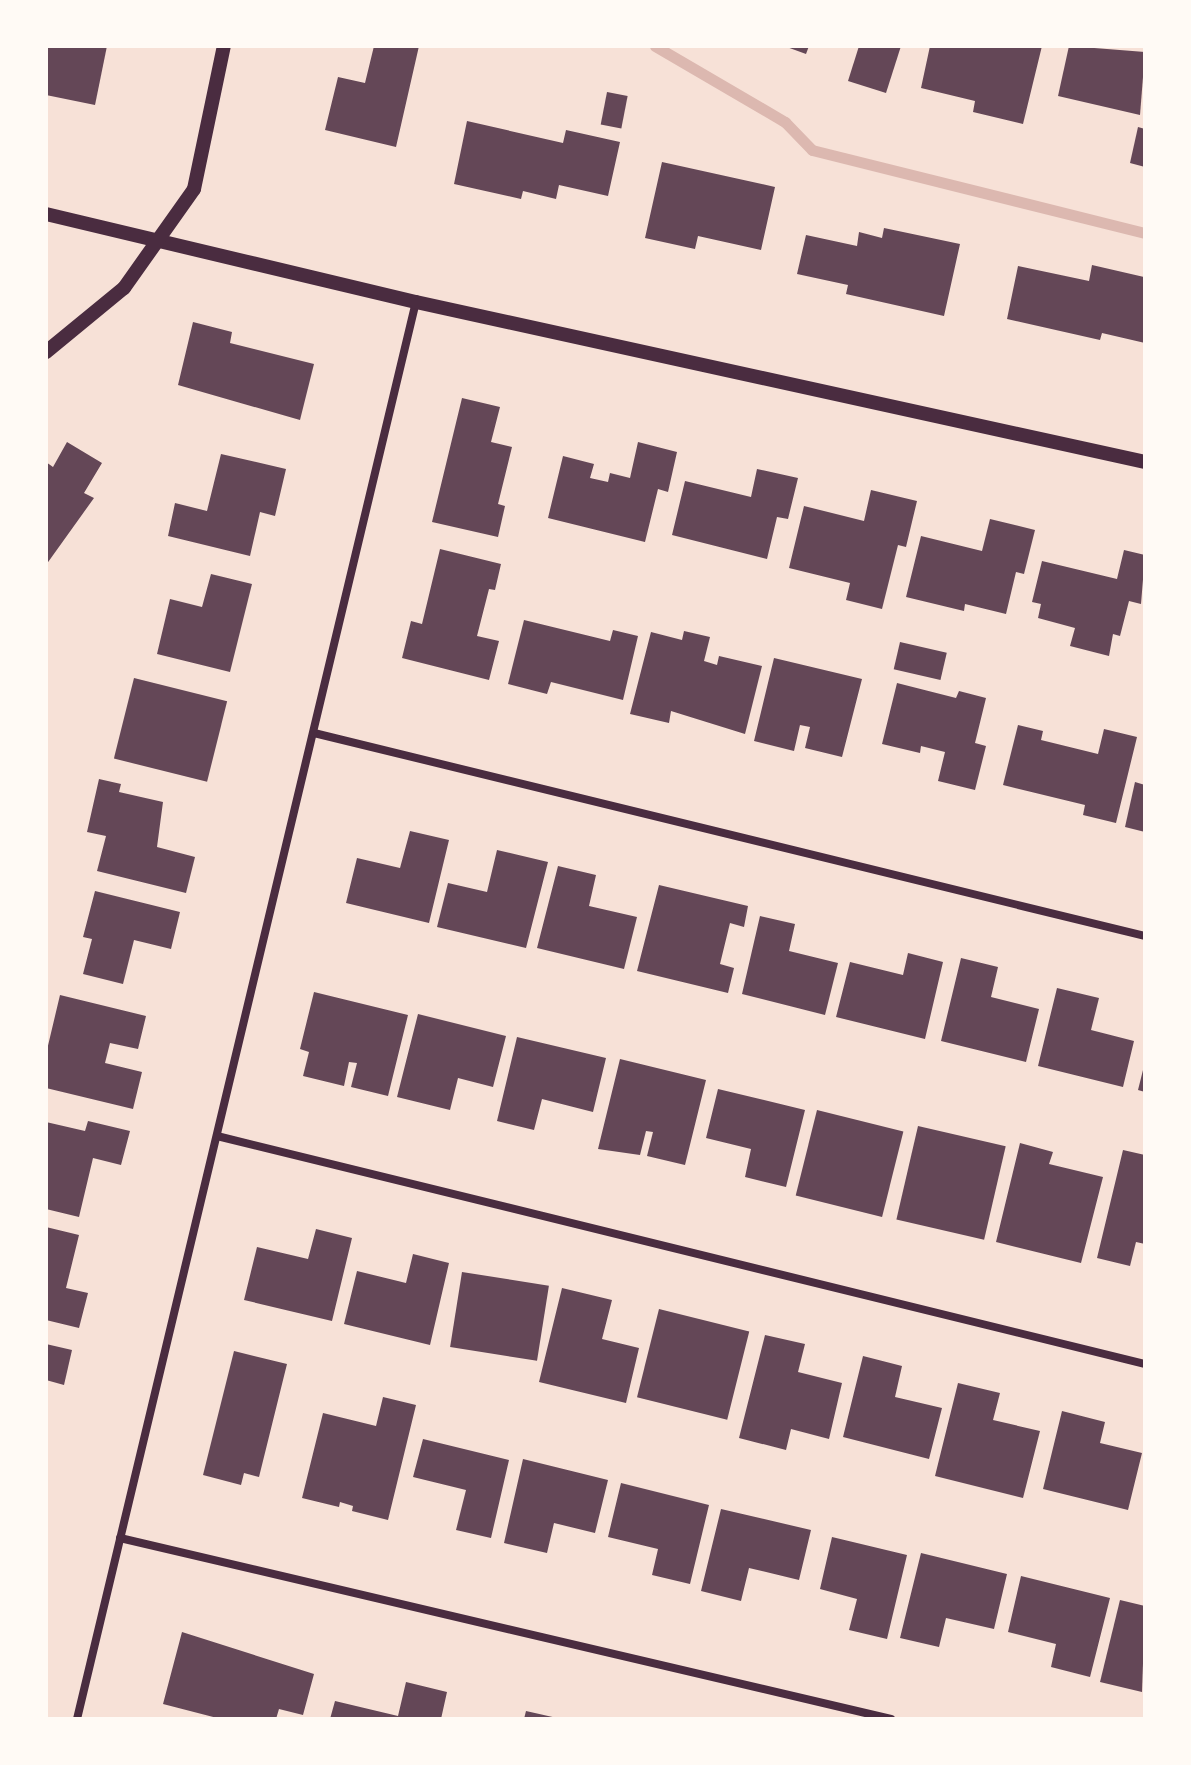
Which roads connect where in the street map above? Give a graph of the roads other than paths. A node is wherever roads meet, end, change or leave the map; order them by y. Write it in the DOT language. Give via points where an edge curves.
graph roads {
  1 [pos="224,46"];
  2 [pos="46,214"];
  3 [pos="160,241"];
  4 [pos="416,302"];
  5 [pos="46,352"];
  6 [pos="1145,462"];
  7 [pos="314,733"];
  8 [pos="1145,936"];
  9 [pos="217,1136"];
  10 [pos="1145,1364"];
  11 [pos="120,1538"];
  12 [pos="77,1719"];
  13 [pos="891,1719"];
  1 -- 3 [label="street" via="198,176"];
  2 -- 3 [label="street"];
  3 -- 4 [label="street"];
  3 -- 5 [label="street" via="121,291"];
  4 -- 6 [label="street"];
  4 -- 7 [label="street"];
  7 -- 8 [label="street"];
  7 -- 9 [label="street"];
  9 -- 10 [label="street"];
  9 -- 11 [label="street"];
  11 -- 12 [label="street"];
  11 -- 13 [label="street"];
}
